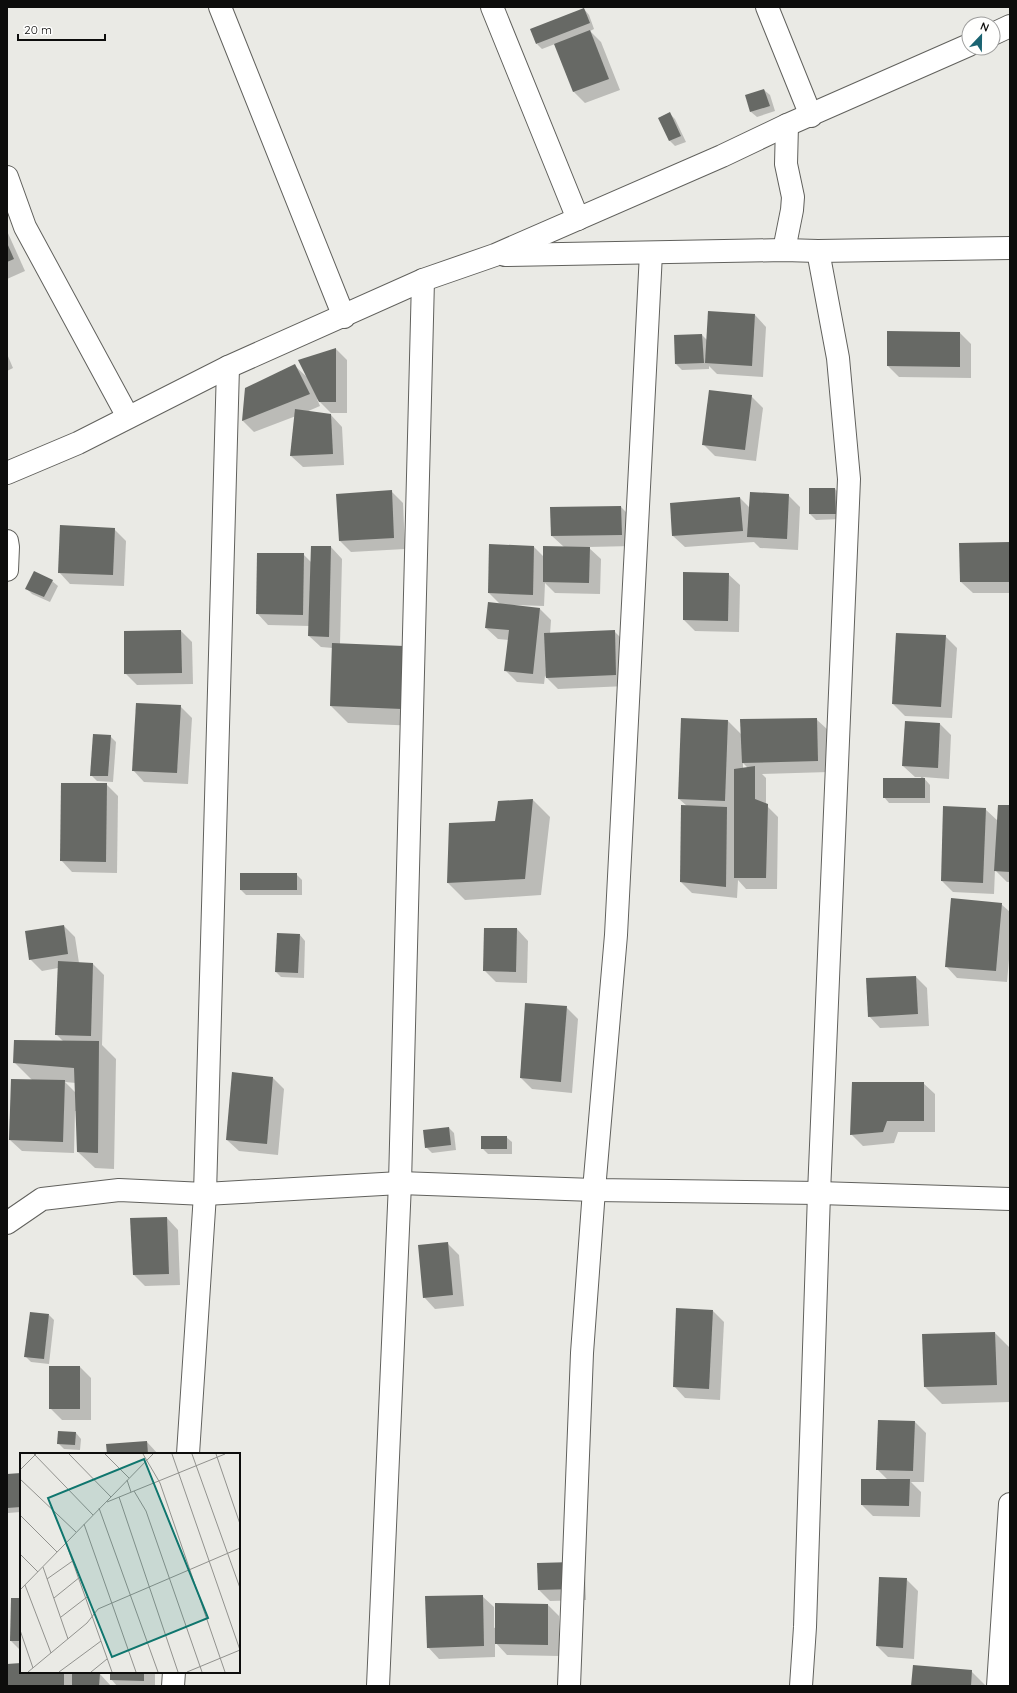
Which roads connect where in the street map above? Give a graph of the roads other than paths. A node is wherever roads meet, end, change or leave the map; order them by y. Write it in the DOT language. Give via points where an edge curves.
graph roads {
  1 [pos="220,7"];
  2 [pos="492,7"];
  3 [pos="768,7"];
  4 [pos="961,48"];
  5 [pos="811,116"];
  6 [pos="787,125"];
  7 [pos="7,177"];
  8 [pos="578,219"];
  9 [pos="1010,248"];
  10 [pos="784,250"];
  11 [pos="818,251"];
  12 [pos="651,253"];
  13 [pos="496,255"];
  14 [pos="423,280"];
  15 [pos="344,317"];
  16 [pos="228,367"];
  17 [pos="128,417"];
  18 [pos="7,472"];
  19 [pos="7,541"];
  20 [pos="7,570"];
  21 [pos="400,1183"];
  22 [pos="594,1190"];
  23 [pos="819,1193"];
  24 [pos="205,1194"];
  25 [pos="1010,1199"];
  26 [pos="7,1224"];
  27 [pos="188,1453"];
  28 [pos="1010,1504"];
  29 [pos="174,1673"];
  30 [pos="173,1686"];
  31 [pos="378,1686"];
  32 [pos="569,1686"];
  33 [pos="801,1686"];
  34 [pos="998,1686"];
  1 -- 15 [label="street"];
  2 -- 8 [label="street"];
  3 -- 5 [label="street"];
  4 -- 5 [label="street"];
  5 -- 6 [label="street"];
  6 -- 8 [label="street"];
  6 -- 10 [label="street" via="786,164 793,197"];
  7 -- 17 [label="street" via="25,227"];
  8 -- 13 [label="street"];
  9 -- 11 [label="street"];
  10 -- 11 [label="street"];
  10 -- 12 [label="street"];
  11 -- 23 [label="street" via="838,358 850,479"];
  12 -- 13 [label="street"];
  12 -- 22 [label="street" via="616,935"];
  13 -- 14 [label="street"];
  14 -- 15 [label="street"];
  14 -- 21 [label="street"];
  15 -- 16 [label="street"];
  16 -- 17 [label="street"];
  16 -- 24 [label="street"];
  17 -- 18 [label="street" via="78,443"];
  19 -- 20 [label="street"];
  21 -- 22 [label="street"];
  21 -- 24 [label="street"];
  21 -- 31 [label="street"];
  22 -- 23 [label="street"];
  22 -- 32 [label="street" via="582,1353"];
  23 -- 25 [label="street"];
  23 -- 33 [label="street"];
  24 -- 26 [label="street" via="119,1190 42,1199"];
  24 -- 27 [label="street"];
  28 -- 34 [label="street"];
  29 -- 30 [label="street"];
}
